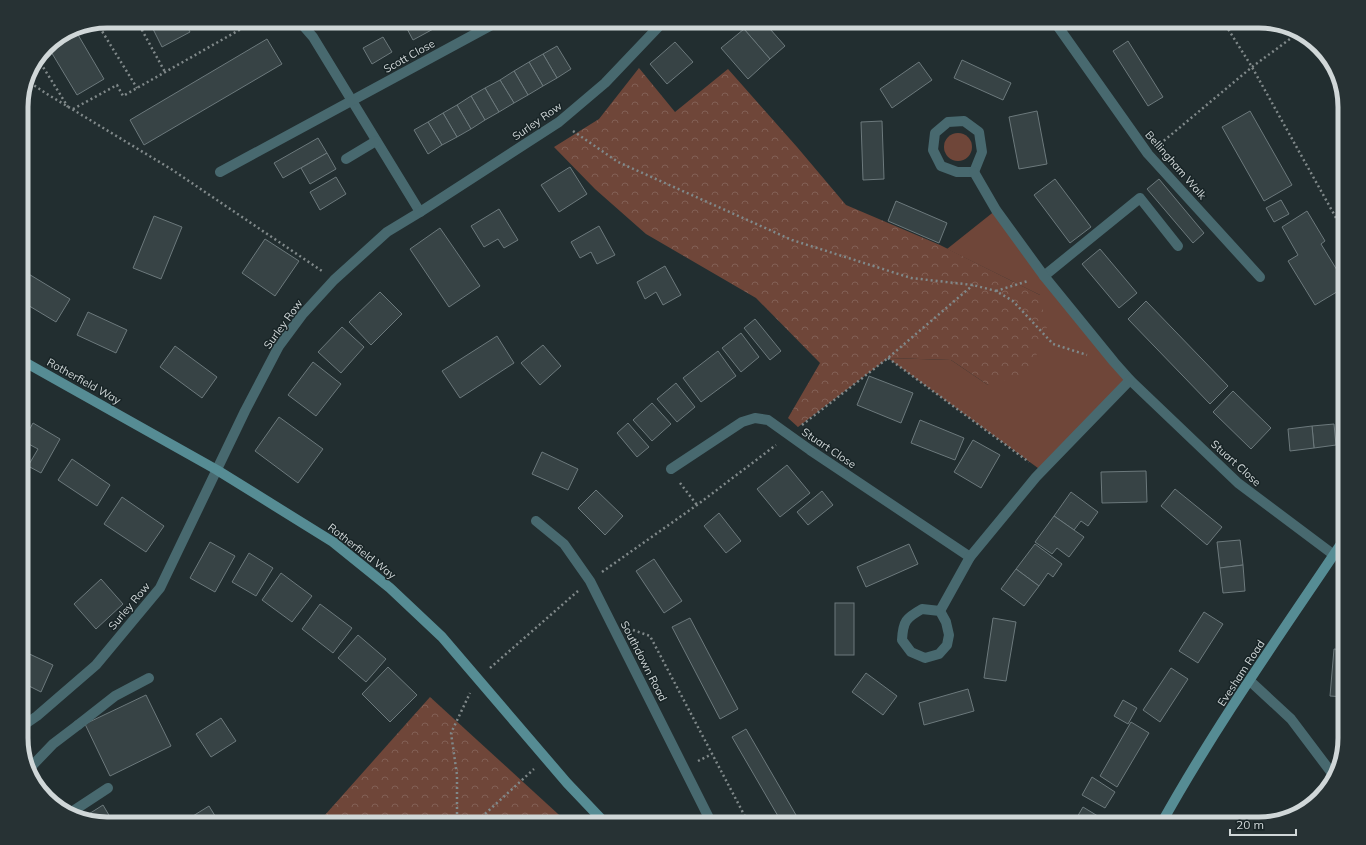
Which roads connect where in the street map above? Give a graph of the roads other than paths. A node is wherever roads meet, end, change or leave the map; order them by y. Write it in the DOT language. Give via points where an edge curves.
graph roads {
  1 [pos="305,28"];
  2 [pos="486,28"];
  3 [pos="657,28"];
  4 [pos="1059,28"];
  5 [pos="352,101"];
  6 [pos="376,141"];
  7 [pos="346,159"];
  8 [pos="220,172"];
  9 [pos="974,172"];
  10 [pos="420,212"];
  11 [pos="1178,246"];
  12 [pos="1044,276"];
  13 [pos="1260,278"];
  14 [pos="28,364"];
  15 [pos="1130,380"];
  16 [pos="671,469"];
  17 [pos="217,470"];
  18 [pos="536,521"];
  19 [pos="1338,549"];
  20 [pos="1334,555"];
  21 [pos="970,558"];
  22 [pos="940,611"];
  23 [pos="149,678"];
  24 [pos="1250,681"];
  25 [pos="28,722"];
  26 [pos="33,765"];
  27 [pos="1330,771"];
  28 [pos="108,788"];
  29 [pos="75,810"];
  30 [pos="599,817"];
  31 [pos="708,817"];
  32 [pos="1165,817"];
  1 -- 5 [label="street"];
  2 -- 5 [label="street, Scott Close"];
  3 -- 10 [label="street, Surley Row" via="605,83 559,122"];
  4 -- 13 [label="street, Bellingham Walk" via="1148,154"];
  5 -- 6 [label="street"];
  5 -- 8 [label="street, Scott Close"];
  6 -- 7 [label="street"];
  6 -- 10 [label="street"];
  9 -- 9 [label="street" via="957,172 941,166 933,150 935,133 948,122 964,121 978,132 982,152"];
  9 -- 12 [label="street, Stuart Close" via="996,210"];
  10 -- 17 [label="street, Surley Row" via="387,232 334,280 302,315 279,346"];
  11 -- 12 [label="street" via="1140,198"];
  12 -- 15 [label="street, Stuart Close"];
  14 -- 17 [label="street, Rotherfield Way"];
  15 -- 20 [label="street, Stuart Close" via="1238,483"];
  15 -- 21 [label="street" via="1042,471"];
  16 -- 21 [label="street, Stuart Close" via="742,422 755,418 768,420"];
  17 -- 25 [label="street, Surley Row" via="160,588 96,666"];
  17 -- 30 [label="street, Rotherfield Way" via="333,542 390,588 442,637"];
  18 -- 31 [label="street, Southdown Road" via="564,544 590,581"];
  19 -- 20 [label="street, Evesham Road"];
  20 -- 24 [label="street, Evesham Road"];
  21 -- 22 [label="street"];
  22 -- 22 [label="street" via="949,635 947,645 939,654 925,658 911,652 902,640 903,626 911,615 922,609"];
  23 -- 26 [label="street" via="115,696 53,744"];
  24 -- 27 [label="street" via="1291,719"];
  24 -- 32 [label="street, Evesham Road" via="1184,782"];
  28 -- 29 [label="street"];
}
